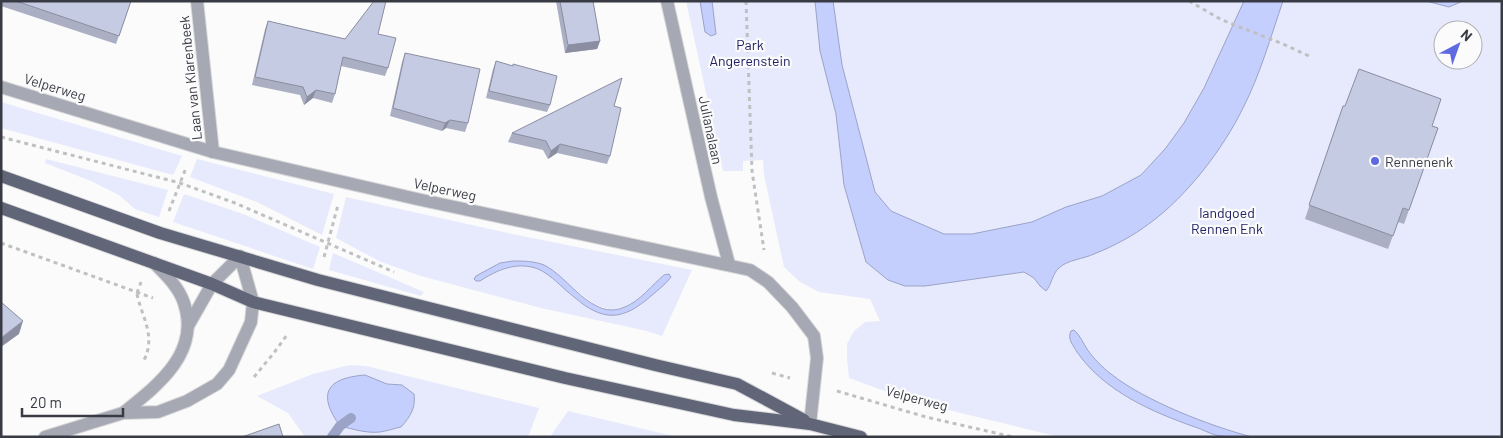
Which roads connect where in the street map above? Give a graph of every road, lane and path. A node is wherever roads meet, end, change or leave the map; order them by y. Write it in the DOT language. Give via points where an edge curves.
graph roads {
  1 [pos="197,1"];
  2 [pos="667,1"];
  3 [pos="746,1"];
  4 [pos="1189,1"];
  5 [pos="1309,56"];
  6 [pos="1,87"];
  7 [pos="1,137"];
  8 [pos="213,152"];
  9 [pos="1,176"];
  10 [pos="344,182"];
  11 [pos="1,208"];
  12 [pos="1,243"];
  13 [pos="240,256"];
  14 [pos="154,263"];
  15 [pos="728,264"];
  16 [pos="768,282"];
  17 [pos="212,284"];
  18 [pos="253,302"];
  19 [pos="188,326"];
  20 [pos="142,364"];
  21 [pos="814,384"];
  22 [pos="123,413"];
  23 [pos="810,424"];
  24 [pos="45,437"];
  25 [pos="861,437"];
  26 [pos="1013,437"];
  1 -- 8 [label="street, Laan van Klarenbeek"];
  2 -- 15 [label="street, Julianalaan"];
  3 -- 16 [label="path" via="752,171"];
  4 -- 5 [label="path" via="1222,20"];
  6 -- 8 [label="street, Velperweg"];
  7 -- 10 [label="path" via="180,183 328,243"];
  8 -- 10 [label="street, Velperweg"];
  9 -- 13 [label="main road" via="160,234"];
  10 -- 15 [label="street, Velperweg"];
  11 -- 14 [label="main road"];
  12 -- 20 [label="path" via="137,293 149,333 149,345"];
  13 -- 17 [label="street"];
  13 -- 18 [label="street"];
  13 -- 23 [label="main road" via="340,286 737,384"];
  14 -- 17 [label="main road"];
  14 -- 19 [label="street" via="184,301"];
  15 -- 16 [label="street, Velperweg" via="750,270"];
  16 -- 21 [label="street, Velperweg" via="814,336 817,358"];
  17 -- 18 [label="main road"];
  17 -- 19 [label="street"];
  18 -- 22 [label="street" via="251,322 229,370 217,384 158,412"];
  18 -- 23 [label="main road" via="565,378 734,415"];
  19 -- 22 [label="street" via="183,352 156,387"];
  21 -- 23 [label="street, Velperweg"];
  21 -- 26 [label="path, Velperweg" via="926,417"];
  22 -- 24 [label="street"];
  23 -- 25 [label="main road"];
}
